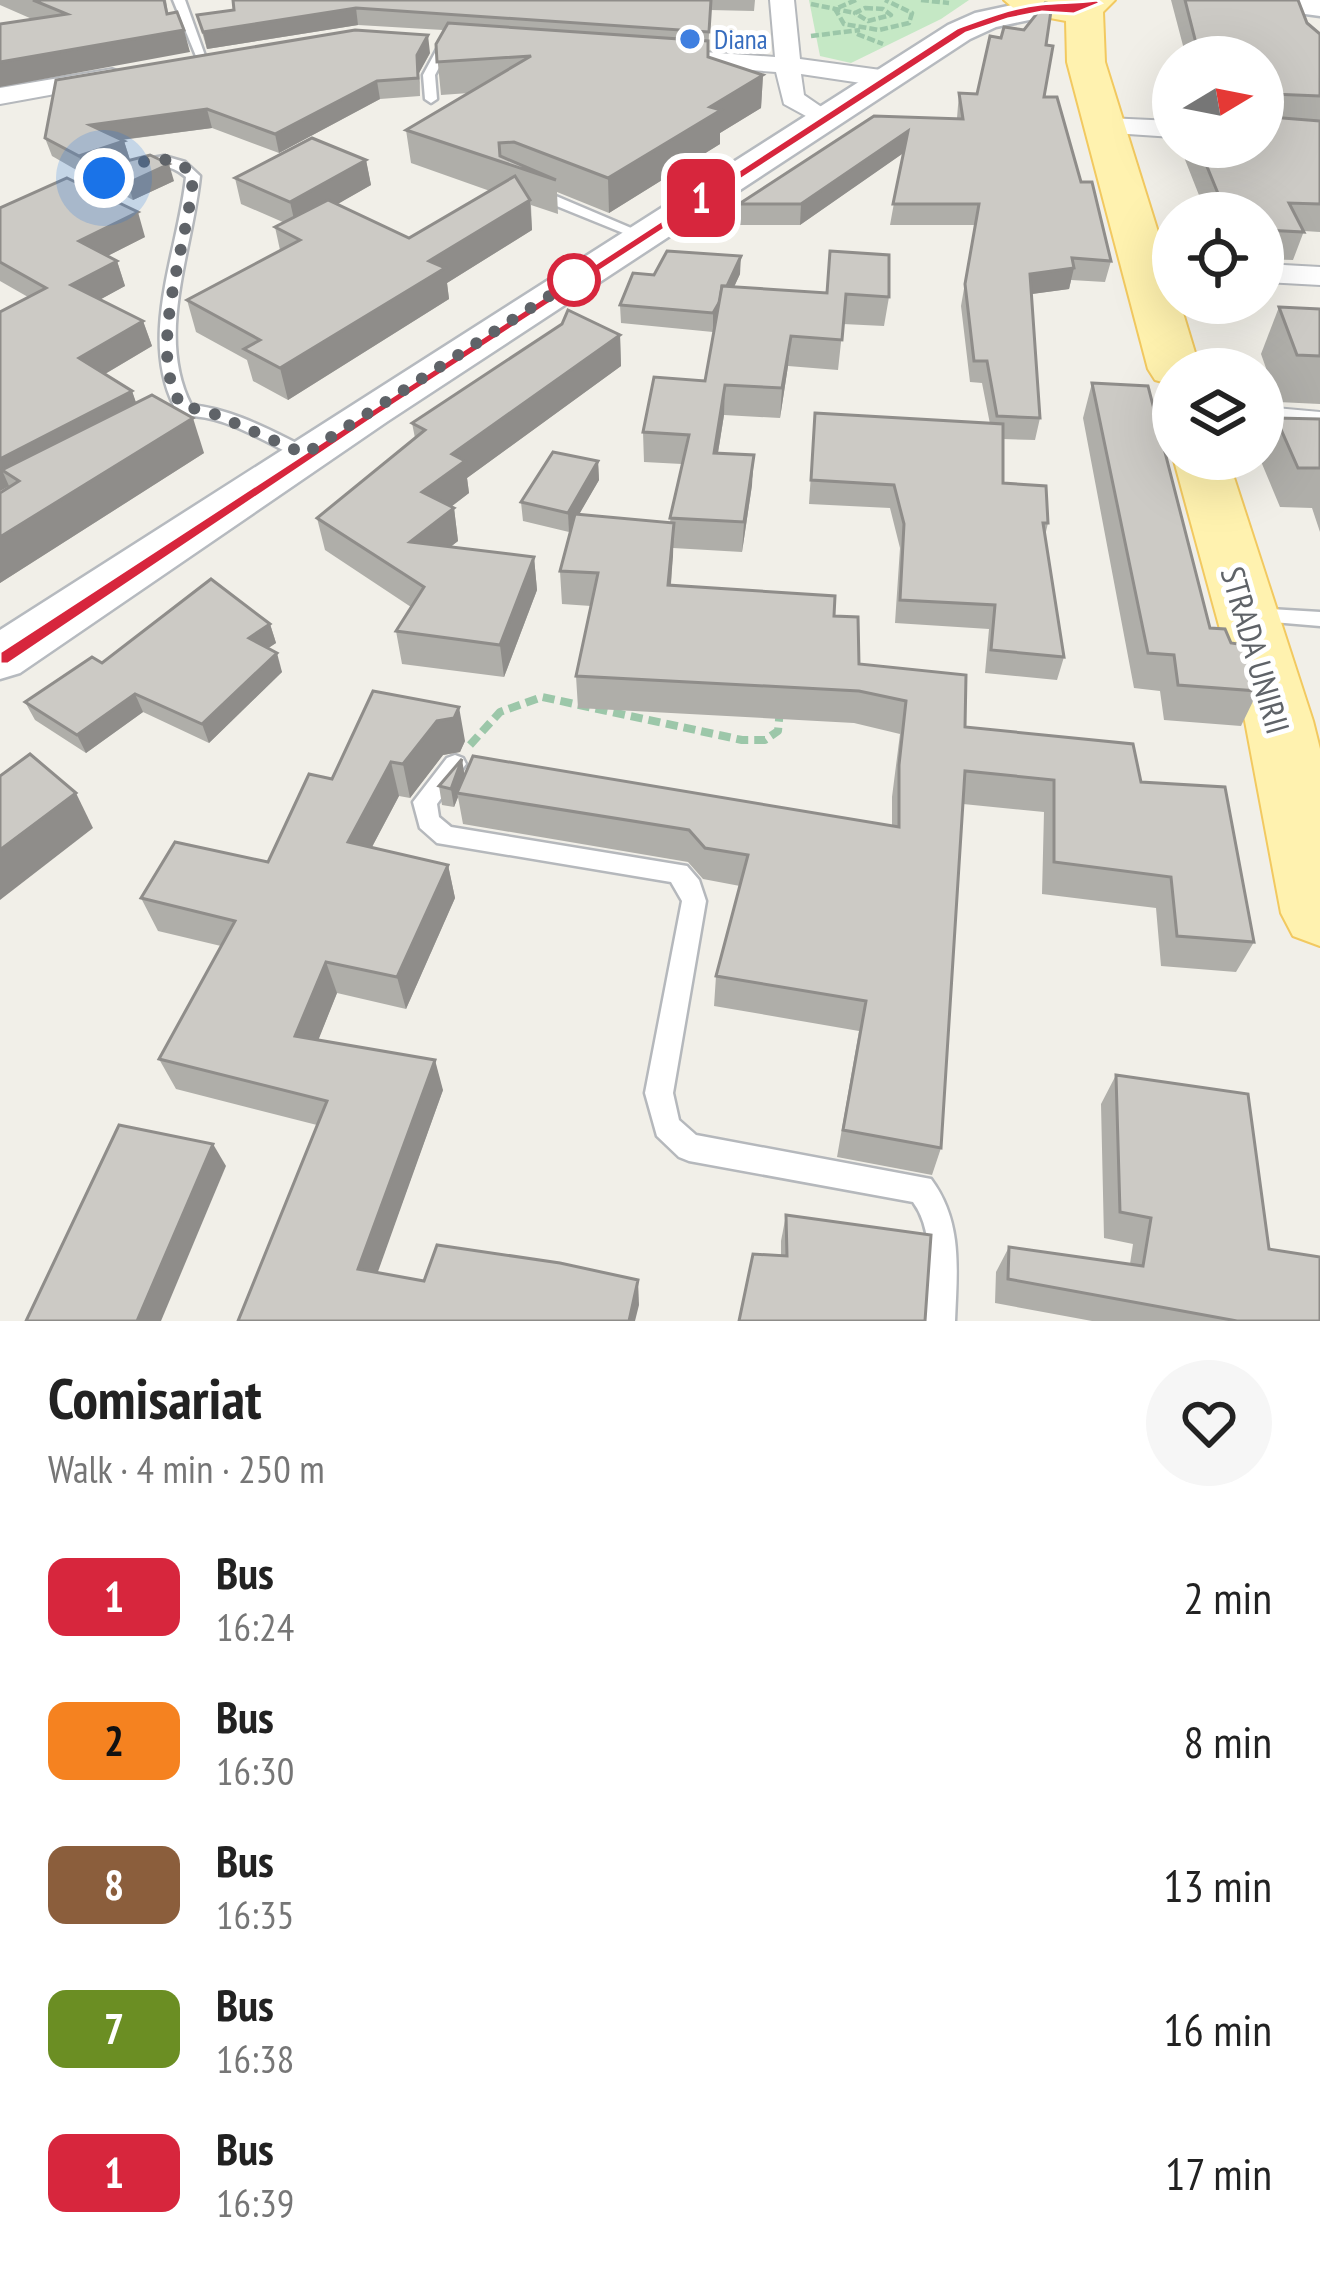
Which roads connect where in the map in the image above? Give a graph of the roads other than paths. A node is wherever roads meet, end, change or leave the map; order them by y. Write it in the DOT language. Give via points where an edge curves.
graph roads {
  1 [pos="179,0"];
  2 [pos="998,0"];
  3 [pos="1268,0"];
  4 [pos="793,1"];
  5 [pos="1070,4"];
  6 [pos="1320,7"];
  7 [pos="962,18"];
  8 [pos="447,41"];
  9 [pos="633,54"];
  10 [pos="205,61"];
  11 [pos="889,63"];
  12 [pos="787,65"];
  13 [pos="144,71"];
  14 [pos="0,96"];
  15 [pos="431,99"];
  16 [pos="826,119"];
  17 [pos="1107,126"];
  18 [pos="1152,128"];
  19 [pos="510,183"];
  20 [pos="39,208"];
  21 [pos="643,236"];
  22 [pos="1152,247"];
  23 [pos="1284,274"];
  24 [pos="1320,276"];
  25 [pos="183,407"];
  26 [pos="1284,420"];
  27 [pos="146,423"];
  28 [pos="1320,423"];
  29 [pos="305,454"];
  30 [pos="1206,480"];
  31 [pos="1247,615"];
  32 [pos="1320,619"];
  33 [pos="0,658"];
  34 [pos="1279,721"];
  35 [pos="455,764"];
  36 [pos="1320,786"];
  37 [pos="1320,907"];
  38 [pos="940,1321"];
  1 -- 10 [label="lane"];
  2 -- 7 [label="main road"];
  3 -- 6 [label="main road"];
  4 -- 12 [label="street"];
  5 -- 7 [label="main road"];
  5 -- 17 [label="main road"];
  7 -- 11 [label="main road"];
  8 -- 15 [label="lane" via="429,75"];
  9 -- 12 [label="street"];
  11 -- 12 [label="street"];
  11 -- 16 [label="main road"];
  12 -- 16 [label="street" via="793,98"];
  13 -- 14 [label="street"];
  16 -- 21 [label="main road"];
  17 -- 18 [label="street"];
  17 -- 22 [label="main road"];
  19 -- 21 [label="lane"];
  20 -- 25 [label="lane" via="138,162 187,167 193,176 167,355 171,392"];
  21 -- 29 [label="main road"];
  23 -- 24 [label="street"];
  25 -- 27 [label="lane"];
  25 -- 29 [label="lane"];
  26 -- 28 [label="street"];
  29 -- 33 [label="main road"];
  30 -- 31 [label="main road, STRADA UNIRII"];
  31 -- 32 [label="lane"];
  31 -- 34 [label="main road, STRADA UNIRII"];
  34 -- 36 [label="street"];
  34 -- 37 [label="main road, STRADA UNIRII"];
  35 -- 38 [label="lane" via="425,802 428,821 445,836 678,874 690,887 694,901 659,1093 667,1127 689,1147 921,1189 942,1224"];
}
